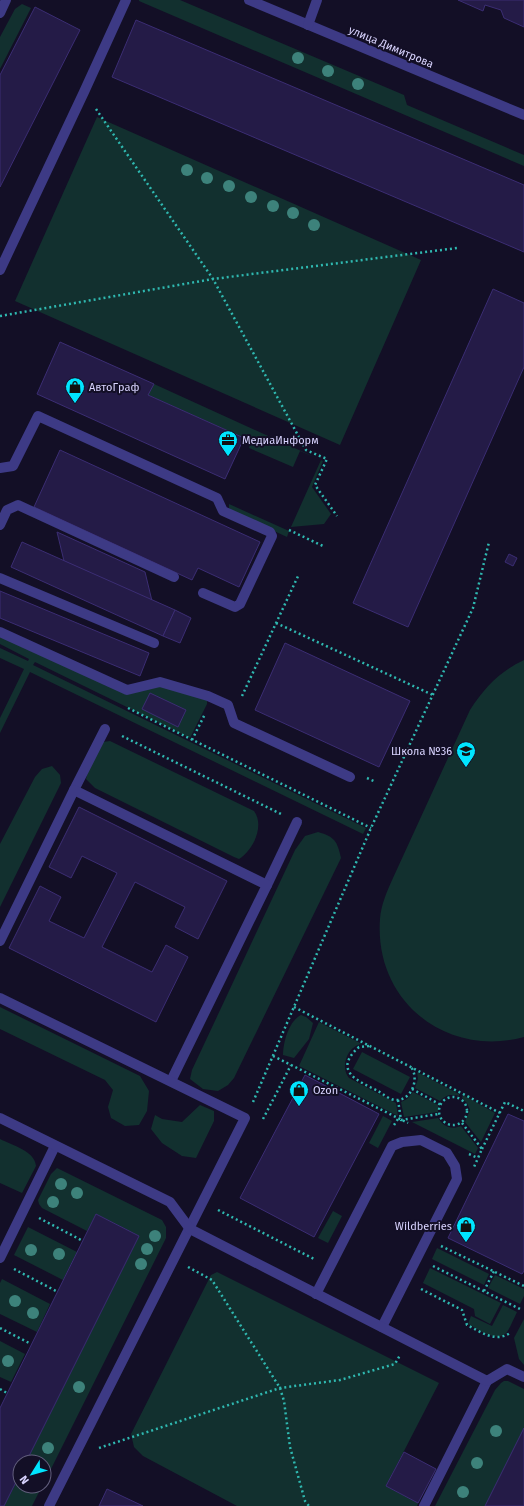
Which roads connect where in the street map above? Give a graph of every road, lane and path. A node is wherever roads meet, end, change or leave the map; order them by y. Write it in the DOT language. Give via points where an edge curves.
graph roads {
  1 [pos="6,0"];
  2 [pos="126,0"];
  3 [pos="249,0"];
  4 [pos="318,0"];
  5 [pos="0,12"];
  6 [pos="308,25"];
  7 [pos="84,92"];
  8 [pos="524,115"];
  9 [pos="457,248"];
  10 [pos="0,270"];
  11 [pos="213,279"];
  12 [pos="0,316"];
  13 [pos="0,468"];
  14 [pos="337,516"];
  15 [pos="0,525"];
  16 [pos="290,530"];
  17 [pos="489,542"];
  18 [pos="323,546"];
  19 [pos="299,574"];
  20 [pos="174,577"];
  21 [pos="0,578"];
  22 [pos="203,593"];
  23 [pos="276,623"];
  24 [pos="0,632"];
  25 [pos="154,643"];
  26 [pos="433,695"];
  27 [pos="212,698"];
  28 [pos="240,701"];
  29 [pos="105,729"];
  30 [pos="192,740"];
  31 [pos="212,750"];
  32 [pos="361,775"];
  33 [pos="350,777"];
  34 [pos="376,782"];
  35 [pos="74,790"];
  36 [pos="297,822"];
  37 [pos="372,828"];
  38 [pos="267,885"];
  39 [pos="0,941"];
  40 [pos="0,998"];
  41 [pos="294,1007"];
  42 [pos="370,1046"];
  43 [pos="273,1056"];
  44 [pos="291,1065"];
  45 [pos="411,1067"];
  46 [pos="171,1081"];
  47 [pos="412,1089"];
  48 [pos="462,1093"];
  49 [pos="459,1098"];
  50 [pos="398,1100"];
  51 [pos="441,1105"];
  52 [pos="524,1111"];
  53 [pos="500,1113"];
  54 [pos="439,1114"];
  55 [pos="0,1118"];
  56 [pos="245,1118"];
  57 [pos="398,1119"];
  58 [pos="262,1120"];
  59 [pos="402,1120"];
  60 [pos="462,1123"];
  61 [pos="408,1124"];
  62 [pos="394,1126"];
  63 [pos="55,1146"];
  64 [pos="482,1149"];
  65 [pos="464,1152"];
  66 [pos="478,1158"];
  67 [pos="471,1173"];
  68 [pos="215,1209"];
  69 [pos="24,1210"];
  70 [pos="190,1229"];
  71 [pos="82,1241"];
  72 [pos="436,1244"];
  73 [pos="0,1258"];
  74 [pos="174,1260"];
  75 [pos="320,1262"];
  76 [pos="426,1262"];
  77 [pos="13,1269"];
  78 [pos="494,1271"];
  79 [pos="415,1286"];
  80 [pos="524,1286"];
  81 [pos="484,1291"];
  82 [pos="58,1292"];
  83 [pos="316,1294"];
  84 [pos="522,1310"];
  85 [pos="382,1327"];
  86 [pos="0,1328"];
  87 [pos="510,1333"];
  88 [pos="31,1344"];
  89 [pos="395,1364"];
  90 [pos="524,1377"];
  91 [pos="487,1381"];
  92 [pos="280,1388"];
  93 [pos="0,1389"];
  94 [pos="7,1393"];
  95 [pos="93,1450"];
  96 [pos="49,1506"];
  97 [pos="309,1506"];
  98 [pos="424,1506"];
  1 -- 5 [label="street"];
  2 -- 7 [label="street"];
  3 -- 6 [label="street, улица Димитрова"];
  4 -- 6 [label="street"];
  6 -- 8 [label="street, улица Димитрова"];
  7 -- 10 [label="street"];
  7 -- 11 [label="path"];
  9 -- 11 [label="path"];
  11 -- 12 [label="path"];
  11 -- 14 [label="path" via="306,450 327,459 315,485"];
  13 -- 22 [label="street" via="13,466 38,416 217,498 223,511 270,532 272,536 240,604 235,607"];
  15 -- 20 [label="street" via="7,510 18,505"];
  16 -- 18 [label="path"];
  17 -- 26 [label="path" via="474,608"];
  19 -- 23 [label="path"];
  21 -- 25 [label="street"];
  23 -- 26 [label="path"];
  23 -- 28 [label="path"];
  24 -- 27 [label="street" via="127,690 160,682"];
  26 -- 37 [label="path"];
  27 -- 30 [label="path"];
  27 -- 33 [label="street" via="228,705 234,724"];
  29 -- 35 [label="street"];
  29 -- 36 [label="path"];
  31 -- 37 [label="path"];
  32 -- 34 [label="path"];
  35 -- 38 [label="street"];
  35 -- 39 [label="street"];
  36 -- 38 [label="street"];
  37 -- 41 [label="path"];
  38 -- 46 [label="street"];
  40 -- 46 [label="street"];
  41 -- 42 [label="path"];
  41 -- 43 [label="path"];
  42 -- 45 [label="path"];
  42 -- 50 [label="path" via="359,1047 354,1052 348,1063 350,1074 356,1080"];
  43 -- 44 [label="path"];
  43 -- 56 [label="path"];
  44 -- 57 [label="path"];
  44 -- 58 [label="path"];
  45 -- 47 [label="path" via="416,1074"];
  45 -- 48 [label="path"];
  46 -- 56 [label="street"];
  47 -- 50 [label="path" via="406,1097"];
  47 -- 51 [label="path"];
  48 -- 49 [label="path"];
  48 -- 53 [label="path"];
  49 -- 51 [label="path" via="448,1098"];
  49 -- 60 [label="path" via="465,1102 468,1111"];
  50 -- 59 [label="path"];
  51 -- 54 [label="path"];
  52 -- 53 [label="path" via="505,1102"];
  53 -- 64 [label="path"];
  54 -- 59 [label="path"];
  54 -- 60 [label="path" via="444,1122 449,1124"];
  55 -- 63 [label="street"];
  56 -- 70 [label="street"];
  57 -- 59 [label="path"];
  57 -- 62 [label="path"];
  59 -- 61 [label="path"];
  60 -- 64 [label="path"];
  63 -- 69 [label="street"];
  63 -- 70 [label="street" via="170,1202"];
  64 -- 66 [label="path"];
  65 -- 66 [label="path"];
  66 -- 67 [label="path"];
  68 -- 75 [label="path"];
  69 -- 71 [label="path"];
  69 -- 73 [label="street"];
  70 -- 74 [label="street"];
  70 -- 83 [label="street"];
  72 -- 78 [label="path"];
  74 -- 92 [label="path" via="212,1280"];
  74 -- 96 [label="street"];
  76 -- 81 [label="path"];
  77 -- 82 [label="path"];
  78 -- 80 [label="path"];
  78 -- 81 [label="path"];
  79 -- 87 [label="path" via="462,1310 467,1325 492,1338"];
  81 -- 84 [label="path"];
  83 -- 85 [label="street"];
  83 -- 85 [label="street" via="392,1146 421,1140 447,1153 455,1166 457,1179"];
  85 -- 91 [label="street"];
  86 -- 88 [label="path"];
  89 -- 92 [label="path" via="340,1380"];
  90 -- 91 [label="street" via="507,1369"];
  91 -- 98 [label="street"];
  92 -- 95 [label="path"];
  92 -- 97 [label="path" via="290,1447"];
  93 -- 94 [label="path"];
}
